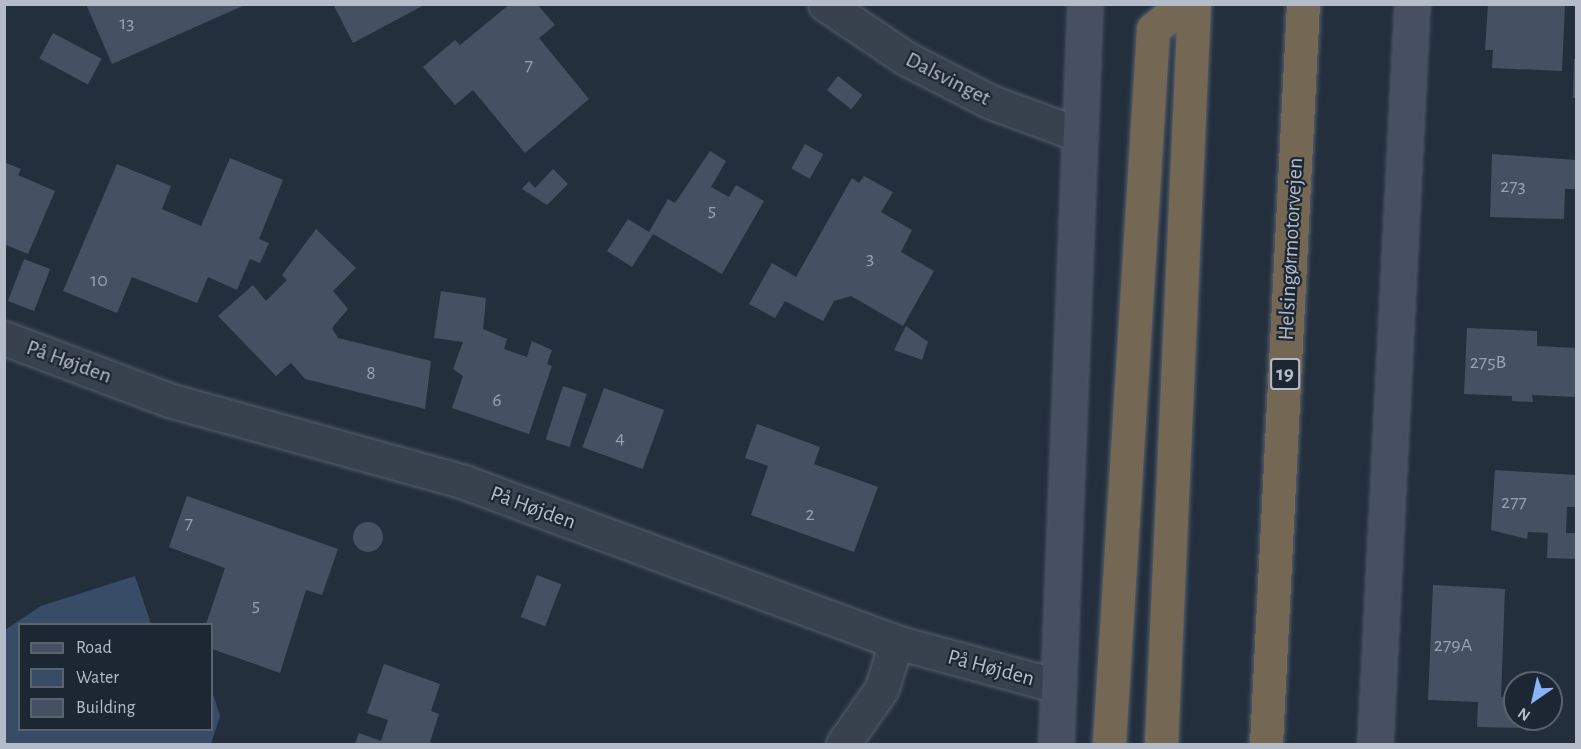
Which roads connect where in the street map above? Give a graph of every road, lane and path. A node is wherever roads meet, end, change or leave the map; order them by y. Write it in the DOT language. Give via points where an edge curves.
graph roads {
  1 [pos="825,4"];
  2 [pos="1085,4"];
  3 [pos="1184,4"];
  4 [pos="1194,4"];
  5 [pos="1303,4"];
  6 [pos="1412,4"];
  7 [pos="1080,135"];
  8 [pos="4,338"];
  9 [pos="896,642"];
  10 [pos="1058,686"];
  11 [pos="843,744"];
  12 [pos="1056,744"];
  13 [pos="1110,744"];
  14 [pos="1161,744"];
  15 [pos="1266,744"];
  16 [pos="1376,744"];
  1 -- 7 [label="street, Dalsvinget" via="907,59 991,102"];
  2 -- 7 [label="street"];
  3 -- 13 [label="highway" via="1153,29"];
  4 -- 14 [label="highway"];
  5 -- 15 [label="highway, Helsingørmotorvejen / 19"];
  6 -- 16 [label="street"];
  7 -- 10 [label="street"];
  8 -- 9 [label="street, På Højden" via="169,400 464,482"];
  9 -- 10 [label="street, På Højden"];
  9 -- 11 [label="street" via="882,688"];
  10 -- 12 [label="street"];
}
